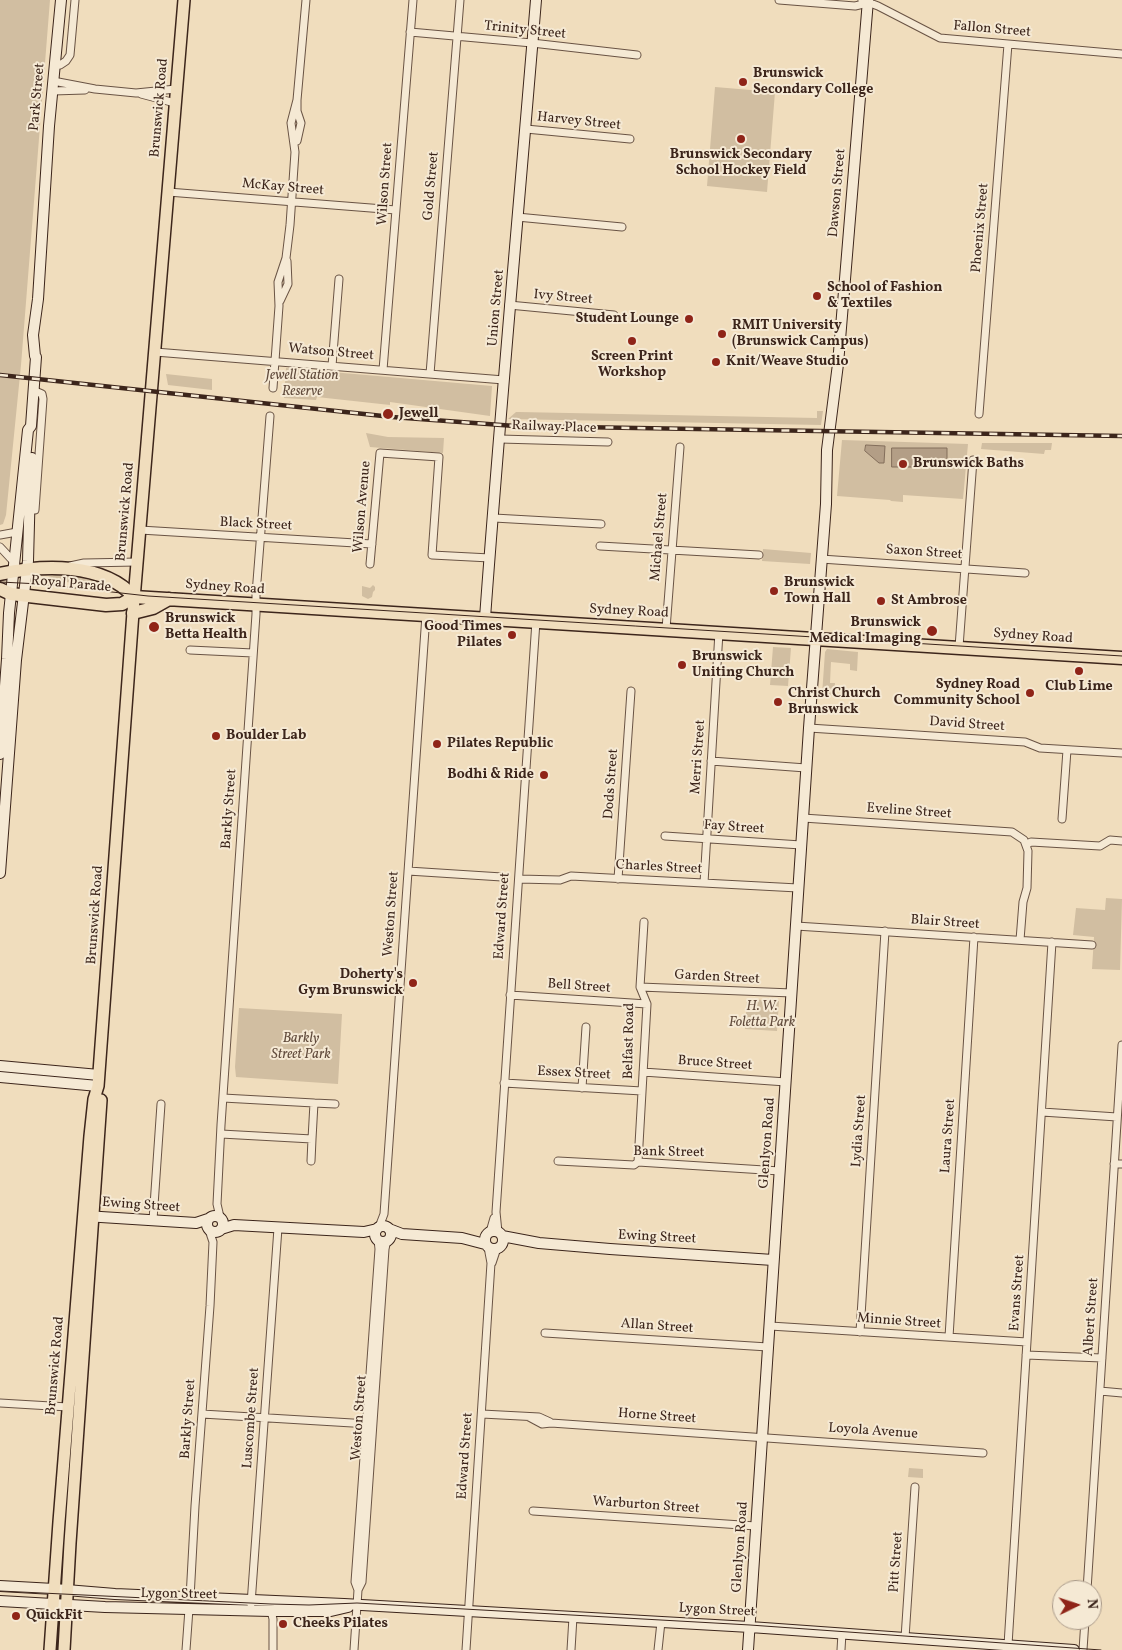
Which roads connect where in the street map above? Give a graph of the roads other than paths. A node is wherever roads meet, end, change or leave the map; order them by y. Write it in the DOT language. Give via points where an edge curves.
graph roads {
  1 [pos="62,0"];
  2 [pos="75,0"];
  3 [pos="184,0"];
  4 [pos="413,0"];
  5 [pos="460,0"];
  6 [pos="536,0"];
  7 [pos="779,0"];
  8 [pos="866,1"];
  9 [pos="305,2"];
  10 [pos="60,20"];
  11 [pos="410,32"];
  12 [pos="457,36"];
  13 [pos="532,43"];
  14 [pos="1008,44"];
  15 [pos="1122,54"];
  16 [pos="637,55"];
  17 [pos="60,65"];
  18 [pos="56,86"];
  19 [pos="176,89"];
  20 [pos="136,93"];
  21 [pos="175,103"];
  22 [pos="526,129"];
  23 [pos="630,139"];
  24 [pos="168,192"];
  25 [pos="292,201"];
  26 [pos="396,210"];
  27 [pos="517,218"];
  28 [pos="622,227"];
  29 [pos="339,279"];
  30 [pos="510,305"];
  31 [pos="614,315"];
  32 [pos="155,352"];
  33 [pos="276,361"];
  34 [pos="332,366"];
  35 [pos="383,370"];
  36 [pos="430,374"];
  37 [pos="504,380"];
  38 [pos="273,388"];
  39 [pos="35,391"];
  40 [pos="978,414"];
  41 [pos="270,416"];
  42 [pos="31,426"];
  43 [pos="500,439"];
  44 [pos="608,442"];
  45 [pos="680,448"];
  46 [pos="973,460"];
  47 [pos="30,510"];
  48 [pos="494,518"];
  49 [pos="601,524"];
  50 [pos="140,530"];
  51 [pos="17,532"];
  52 [pos="0,535"];
  53 [pos="260,538"];
  54 [pos="372,544"];
  55 [pos="600,546"];
  56 [pos="0,547"];
  57 [pos="671,551"];
  58 [pos="759,555"];
  59 [pos="490,558"];
  60 [pos="822,559"];
  61 [pos="137,562"];
  62 [pos="370,564"];
  63 [pos="0,566"];
  64 [pos="14,566"];
  65 [pos="965,568"];
  66 [pos="60,569"];
  67 [pos="27,570"];
  68 [pos="1025,573"];
  69 [pos="0,574"];
  70 [pos="4,594"];
  71 [pos="25,596"];
  72 [pos="134,597"];
  73 [pos="169,599"];
  74 [pos="256,605"];
  75 [pos="133,613"];
  76 [pos="426,615"];
  77 [pos="485,618"];
  78 [pos="536,621"];
  79 [pos="666,629"];
  80 [pos="719,632"];
  81 [pos="815,638"];
  82 [pos="959,648"];
  83 [pos="190,650"];
  84 [pos="253,653"];
  85 [pos="1122,658"];
  86 [pos="12,659"];
  87 [pos="631,691"];
  88 [pos="809,728"];
  89 [pos="3,743"];
  90 [pos="1067,750"];
  91 [pos="1122,753"];
  92 [pos="0,754"];
  93 [pos="711,761"];
  94 [pos="806,768"];
  95 [pos="803,818"];
  96 [pos="1062,819"];
  97 [pos="665,836"];
  98 [pos="706,839"];
  99 [pos="1122,841"];
  100 [pos="1027,844"];
  101 [pos="801,845"];
  102 [pos="408,871"];
  103 [pos="0,873"];
  104 [pos="502,877"];
  105 [pos="518,879"];
  106 [pos="618,879"];
  107 [pos="704,883"];
  108 [pos="798,888"];
  109 [pos="644,922"];
  110 [pos="796,926"];
  111 [pos="885,931"];
  112 [pos="974,937"];
  113 [pos="1020,940"];
  114 [pos="1052,942"];
  115 [pos="1092,945"];
  116 [pos="640,987"];
  117 [pos="792,993"];
  118 [pos="510,996"];
  119 [pos="647,1004"];
  120 [pos="586,1026"];
  121 [pos="1122,1045"];
  122 [pos="0,1066"];
  123 [pos="1121,1070"];
  124 [pos="643,1072"];
  125 [pos="0,1078"];
  126 [pos="98,1080"];
  127 [pos="786,1082"];
  128 [pos="504,1083"];
  129 [pos="582,1088"];
  130 [pos="642,1091"];
  131 [pos="223,1098"];
  132 [pos="314,1103"];
  133 [pos="161,1104"];
  134 [pos="335,1104"];
  135 [pos="1042,1112"];
  136 [pos="1117,1117"];
  137 [pos="221,1134"];
  138 [pos="312,1139"];
  139 [pos="311,1161"];
  140 [pos="558,1161"];
  141 [pos="638,1162"];
  142 [pos="1118,1164"];
  143 [pos="780,1171"];
  144 [pos="88,1216"];
  145 [pos="153,1220"];
  146 [pos="215,1224"];
  147 [pos="278,1228"];
  148 [pos="383,1234"];
  149 [pos="494,1240"];
  150 [pos="773,1260"];
  151 [pos="770,1326"];
  152 [pos="545,1332"];
  153 [pos="860,1332"];
  154 [pos="949,1337"];
  155 [pos="1027,1342"];
  156 [pos="768,1347"];
  157 [pos="1026,1355"];
  158 [pos="1102,1358"];
  159 [pos="1100,1391"];
  160 [pos="1122,1393"];
  161 [pos="0,1402"];
  162 [pos="74,1407"];
  163 [pos="202,1414"];
  164 [pos="482,1414"];
  165 [pos="265,1418"];
  166 [pos="369,1424"];
  167 [pos="762,1438"];
  168 [pos="983,1453"];
  169 [pos="915,1487"];
  170 [pos="533,1511"];
  171 [pos="59,1522"];
  172 [pos="71,1523"];
  173 [pos="756,1526"];
  174 [pos="1088,1580"];
  175 [pos="0,1586"];
  176 [pos="54,1589"];
  177 [pos="66,1590"];
  178 [pos="252,1599"];
  179 [pos="0,1601"];
  180 [pos="189,1603"];
  181 [pos="52,1604"];
  182 [pos="66,1605"];
  183 [pos="357,1605"];
  184 [pos="251,1611"];
  185 [pos="271,1611"];
  186 [pos="468,1611"];
  187 [pos="573,1617"];
  188 [pos="661,1622"];
  189 [pos="750,1627"];
  190 [pos="1084,1630"];
  191 [pos="842,1633"];
  192 [pos="905,1638"];
  193 [pos="1008,1645"];
  194 [pos="50,1650"];
  195 [pos="64,1650"];
  196 [pos="186,1650"];
  197 [pos="272,1650"];
  198 [pos="354,1650"];
  199 [pos="466,1650"];
  200 [pos="571,1650"];
  201 [pos="658,1650"];
  202 [pos="748,1650"];
  203 [pos="841,1650"];
  204 [pos="1074,1650"];
  205 [pos="1083,1650"];
  1 -- 10 [label="street, Park Street"];
  2 -- 17 [label="street, Park Street" via="70,55"];
  3 -- 19 [label="main road, Brunswick Road"];
  4 -- 11 [label="street, Wilson Street"];
  5 -- 12 [label="street, Gold Street"];
  6 -- 13 [label="street, Union Street"];
  7 -- 8 [label="street, Fallon Street" via="854,6"];
  8 -- 14 [label="street, Fallon Street" via="940,38"];
  8 -- 60 [label="street, Dawson Street" via="834,440"];
  9 -- 25 [label="street" via="297,100 300,123"];
  10 -- 17 [label="street, Park Street"];
  10 -- 18 [label="street, Park Street"];
  11 -- 12 [label="street, Trinity Street"];
  11 -- 26 [label="street, Wilson Street"];
  12 -- 13 [label="street, Trinity Street"];
  12 -- 36 [label="street, Gold Street"];
  13 -- 16 [label="street, Trinity Street"];
  13 -- 22 [label="street, Union Street"];
  14 -- 15 [label="street, Fallon Street"];
  14 -- 40 [label="street, Phoenix Street"];
  17 -- 18 [label="street, Park Street"];
  18 -- 20 [label="street"];
  18 -- 39 [label="street, Park Street" via="55,134 47,175 36,316 39,354 36,357"];
  19 -- 20 [label="street"];
  19 -- 21 [label="main road, Brunswick Road"];
  20 -- 21 [label="street"];
  21 -- 24 [label="main road, Brunswick Road"];
  22 -- 23 [label="street, Harvey Street"];
  22 -- 27 [label="street, Union Street"];
  24 -- 25 [label="street, McKay Street"];
  24 -- 32 [label="main road, Brunswick Road"];
  25 -- 26 [label="street, McKay Street"];
  25 -- 33 [label="street" via="286,258 278,278"];
  26 -- 35 [label="street, Wilson Street"];
  27 -- 28 [label="street"];
  27 -- 30 [label="street, Union Street"];
  29 -- 34 [label="street"];
  30 -- 31 [label="street, Ivy Street"];
  30 -- 37 [label="street, Union Street"];
  32 -- 33 [label="street, Watson Street"];
  32 -- 50 [label="main road, Brunswick Road"];
  33 -- 34 [label="street, Watson Street"];
  33 -- 38 [label="street"];
  34 -- 35 [label="street, Watson Street"];
  35 -- 36 [label="street, Watson Street"];
  36 -- 37 [label="street, Watson Street"];
  37 -- 43 [label="street, Union Street"];
  39 -- 42 [label="street, Park Street"];
  39 -- 47 [label="street, Park Street" via="42,394 43,399 35,510"];
  41 -- 53 [label="street, Barkly Street"];
  42 -- 47 [label="street, Park Street" via="34,432"];
  42 -- 51 [label="street, Park Street"];
  43 -- 44 [label="street, Railway Place"];
  43 -- 48 [label="street, Union Street"];
  45 -- 57 [label="street, Michael Street"];
  46 -- 65 [label="street"];
  47 -- 67 [label="street, Park Street"];
  48 -- 49 [label="street"];
  48 -- 59 [label="street, Union Street"];
  50 -- 53 [label="street, Black Street"];
  50 -- 61 [label="main road, Brunswick Road"];
  51 -- 52 [label="street"];
  51 -- 64 [label="street, Park Street"];
  53 -- 54 [label="street, Black Street"];
  53 -- 74 [label="street, Barkly Street"];
  54 -- 59 [label="street, Wilson Avenue" via="380,453 439,457 432,555"];
  54 -- 62 [label="street, Wilson Avenue"];
  55 -- 57 [label="street"];
  56 -- 64 [label="street"];
  57 -- 58 [label="street"];
  57 -- 79 [label="street, Michael Street"];
  59 -- 77 [label="street, Union Street"];
  60 -- 65 [label="street, Saxon Street"];
  60 -- 81 [label="street, Dawson Street"];
  61 -- 66 [label="street, Royal Parade" via="84,563"];
  61 -- 72 [label="main road, Brunswick Road"];
  63 -- 64 [label="highway, Royal Parade"];
  64 -- 67 [label="highway, Royal Parade"];
  64 -- 69 [label="highway, Royal Parade"];
  64 -- 70 [label="street, Park Street"];
  65 -- 68 [label="street, Saxon Street"];
  65 -- 82 [label="street"];
  66 -- 67 [label="highway, Royal Parade"];
  66 -- 72 [label="highway, Royal Parade" via="97,574 124,586"];
  67 -- 71 [label="street, Park Street"];
  70 -- 71 [label="highway, Royal Parade"];
  70 -- 86 [label="street, Park Street" via="7,643"];
  71 -- 72 [label="highway, Royal Parade" via="106,605 122,604"];
  71 -- 86 [label="street, Park Street"];
  72 -- 73 [label="highway, Sydney Road"];
  72 -- 75 [label="main road, Brunswick Road"];
  73 -- 74 [label="highway, Sydney Road"];
  73 -- 75 [label="highway" via="153,608"];
  74 -- 76 [label="highway, Sydney Road"];
  74 -- 84 [label="street, Barkly Street"];
  75 -- 126 [label="main road, Brunswick Road"];
  76 -- 77 [label="highway, Sydney Road"];
  76 -- 102 [label="street, Weston Street"];
  77 -- 78 [label="highway, Sydney Road"];
  78 -- 79 [label="highway, Sydney Road"];
  78 -- 105 [label="street, Edward Street"];
  79 -- 80 [label="highway, Sydney Road"];
  80 -- 81 [label="highway, Sydney Road"];
  80 -- 93 [label="street, Merri Street"];
  81 -- 82 [label="highway, Sydney Road"];
  81 -- 88 [label="street, Glenlyon Road"];
  82 -- 85 [label="highway, Sydney Road"];
  83 -- 84 [label="street"];
  84 -- 131 [label="street, Barkly Street"];
  86 -- 89 [label="street, Park Street"];
  87 -- 106 [label="street, Dods Street"];
  88 -- 90 [label="street, David Street" via="1025,742 1040,748"];
  88 -- 94 [label="street, Glenlyon Road"];
  89 -- 92 [label="street, Park Street"];
  89 -- 103 [label="street, Park Street"];
  90 -- 91 [label="street, David Street"];
  90 -- 96 [label="street"];
  93 -- 94 [label="street"];
  93 -- 98 [label="street, Merri Street"];
  94 -- 95 [label="street, Glenlyon Road"];
  95 -- 100 [label="street, Eveline Street" via="1012,832"];
  95 -- 101 [label="street, Glenlyon Road"];
  97 -- 98 [label="street, Fay Street"];
  98 -- 101 [label="street, Fay Street"];
  98 -- 107 [label="street, Merri Street"];
  99 -- 100 [label="street" via="1110,840 1100,846"];
  100 -- 113 [label="street" via="1027,888"];
  101 -- 108 [label="street, Glenlyon Road"];
  102 -- 104 [label="street"];
  102 -- 148 [label="street, Weston Street"];
  105 -- 106 [label="street, Charles Street" via="560,880 571,876"];
  105 -- 118 [label="street, Edward Street"];
  106 -- 107 [label="street, Charles Street"];
  107 -- 108 [label="street, Charles Street"];
  108 -- 110 [label="street, Glenlyon Road"];
  109 -- 116 [label="street, Belfast Road"];
  110 -- 111 [label="street, Blair Street"];
  110 -- 117 [label="street, Glenlyon Road"];
  111 -- 112 [label="street, Blair Street"];
  111 -- 153 [label="street, Lydia Street"];
  112 -- 113 [label="street, Blair Street"];
  112 -- 154 [label="street, Laura Street"];
  113 -- 114 [label="street, Blair Street"];
  114 -- 115 [label="street, Blair Street"];
  114 -- 135 [label="street, Evans Street"];
  116 -- 117 [label="street, Garden Street"];
  116 -- 119 [label="street, Belfast Road"];
  117 -- 127 [label="street, Glenlyon Road"];
  118 -- 119 [label="street, Bell Street"];
  118 -- 128 [label="street, Edward Street"];
  119 -- 124 [label="street, Belfast Road"];
  120 -- 129 [label="street"];
  121 -- 123 [label="street, Albert Street"];
  122 -- 126 [label="street"];
  123 -- 136 [label="street, Albert Street"];
  124 -- 127 [label="street, Bruce Street"];
  124 -- 130 [label="street, Belfast Road"];
  125 -- 126 [label="street"];
  126 -- 144 [label="main road, Brunswick Road" via="101,1099"];
  127 -- 143 [label="street, Glenlyon Road"];
  128 -- 129 [label="street, Essex Street"];
  128 -- 149 [label="street, Edward Street"];
  129 -- 130 [label="street, Essex Street"];
  130 -- 141 [label="street, Belfast Road"];
  131 -- 132 [label="street"];
  131 -- 137 [label="street, Barkly Street"];
  132 -- 134 [label="street"];
  132 -- 138 [label="street"];
  133 -- 145 [label="street"];
  135 -- 136 [label="street"];
  135 -- 155 [label="street, Evans Street"];
  136 -- 142 [label="street, Albert Street"];
  137 -- 138 [label="street"];
  137 -- 146 [label="street, Barkly Street"];
  138 -- 139 [label="street"];
  140 -- 141 [label="street, Bank Street" via="634,1165"];
  141 -- 143 [label="street, Bank Street"];
  142 -- 158 [label="street, Albert Street"];
  143 -- 150 [label="street, Glenlyon Road"];
  144 -- 145 [label="street, Ewing Street"];
  144 -- 162 [label="main road, Brunswick Road"];
  145 -- 146 [label="street, Ewing Street"];
  146 -- 147 [label="street, Ewing Street"];
  146 -- 163 [label="street, Barkly Street"];
  147 -- 148 [label="street, Ewing Street"];
  147 -- 165 [label="street, Luscombe Street"];
  148 -- 149 [label="street, Ewing Street"];
  148 -- 166 [label="street, Weston Street" via="379,1249"];
  149 -- 150 [label="street, Ewing Street"];
  149 -- 164 [label="street, Edward Street"];
  150 -- 151 [label="street, Glenlyon Road"];
  151 -- 153 [label="street, Minnie Street"];
  151 -- 156 [label="street, Glenlyon Road"];
  152 -- 156 [label="street, Allan Street"];
  153 -- 154 [label="street, Minnie Street"];
  154 -- 155 [label="street, Minnie Street"];
  155 -- 157 [label="street, Evans Street"];
  156 -- 167 [label="street, Glenlyon Road"];
  157 -- 158 [label="street"];
  157 -- 193 [label="street, Evans Street"];
  158 -- 159 [label="street, Albert Street"];
  159 -- 160 [label="street"];
  159 -- 174 [label="street, Albert Street"];
  161 -- 162 [label="street"];
  162 -- 171 [label="main road, Brunswick Road"];
  162 -- 172 [label="main road, Brunswick Road"];
  163 -- 165 [label="street"];
  163 -- 180 [label="street, Barkly Street"];
  164 -- 167 [label="street, Horne Street" via="529,1417 542,1424 551,1422"];
  164 -- 186 [label="street, Edward Street"];
  165 -- 166 [label="street"];
  165 -- 178 [label="street, Luscombe Street"];
  166 -- 183 [label="street, Weston Street" via="362,1582"];
  167 -- 168 [label="street, Loyola Avenue"];
  167 -- 173 [label="street, Glenlyon Road"];
  169 -- 192 [label="street, Pitt Street"];
  170 -- 173 [label="street, Warburton Street"];
  171 -- 172 [label="main road"];
  171 -- 176 [label="main road, Brunswick Road"];
  172 -- 177 [label="main road, Brunswick Road"];
  173 -- 189 [label="street, Glenlyon Road"];
  175 -- 176 [label="street, Lygon Street"];
  176 -- 177 [label="street, Lygon Street"];
  176 -- 181 [label="main road, Brunswick Road"];
  177 -- 180 [label="street, Lygon Street"];
  177 -- 182 [label="main road, Brunswick Road"];
  178 -- 180 [label="street, Lygon Street"];
  178 -- 183 [label="street, Lygon Street"];
  178 -- 184 [label="street, Luscombe Street"];
  179 -- 181 [label="street, Lygon Street"];
  180 -- 182 [label="street, Lygon Street"];
  180 -- 184 [label="street, Lygon Street"];
  180 -- 196 [label="street, Barkly Street"];
  181 -- 182 [label="street, Lygon Street"];
  181 -- 194 [label="main road, Brunswick Road"];
  182 -- 195 [label="main road, Brunswick Road"];
  183 -- 185 [label="street, Lygon Street" via="331,1611"];
  183 -- 186 [label="street, Lygon Street"];
  183 -- 198 [label="street, Weston Street"];
  184 -- 185 [label="street, Lygon Street"];
  185 -- 197 [label="street"];
  186 -- 187 [label="street, Lygon Street"];
  186 -- 199 [label="street, Edward Street"];
  187 -- 188 [label="street, Lygon Street"];
  187 -- 200 [label="street"];
  188 -- 189 [label="street, Lygon Street"];
  188 -- 201 [label="street"];
  189 -- 191 [label="street, Lygon Street"];
  189 -- 202 [label="street, Glenlyon Road"];
  190 -- 205 [label="street"];
  191 -- 192 [label="street, Lygon Street"];
  191 -- 203 [label="street"];
  192 -- 193 [label="street, Lygon Street"];
  193 -- 204 [label="street, Lygon Street"];
}
